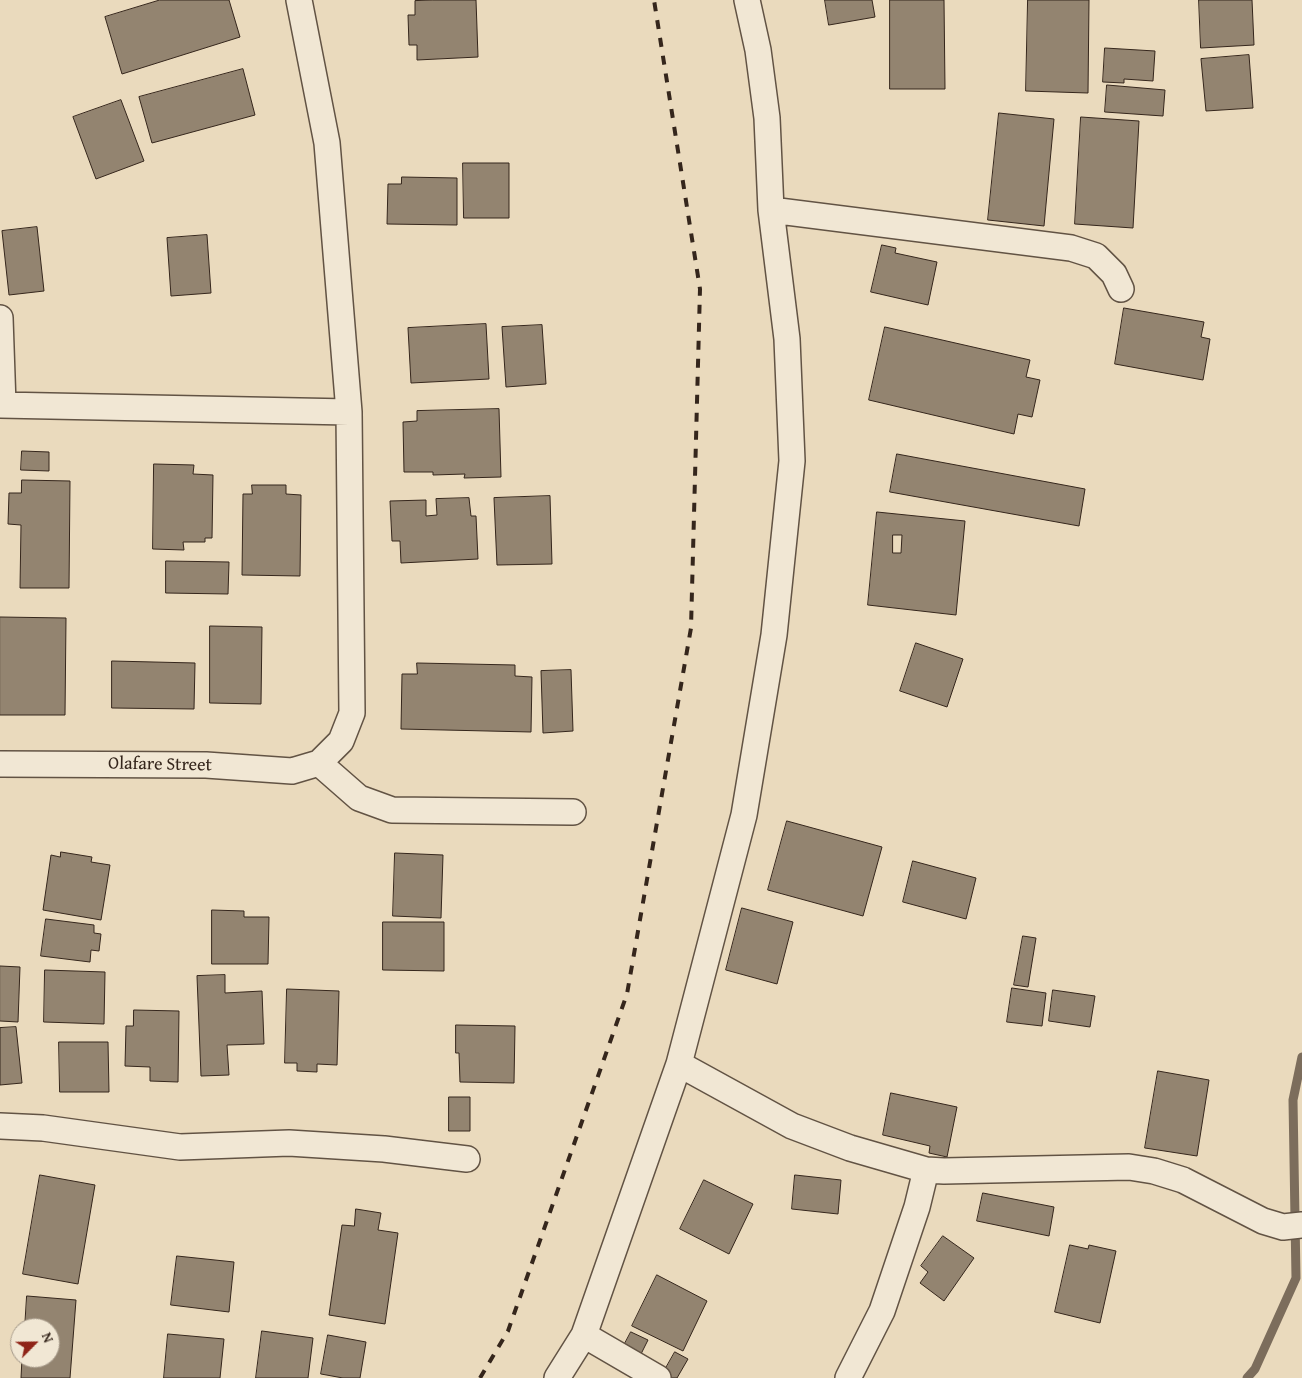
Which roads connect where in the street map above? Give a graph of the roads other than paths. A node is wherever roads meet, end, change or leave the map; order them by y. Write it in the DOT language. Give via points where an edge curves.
graph roads {
  1 [pos="299,0"];
  2 [pos="747,0"];
  3 [pos="771,210"];
  4 [pos="1121,290"];
  5 [pos="0,318"];
  6 [pos="1,405"];
  7 [pos="349,412"];
  8 [pos="319,763"];
  9 [pos="0,764"];
  10 [pos="573,812"];
  11 [pos="679,1064"];
  12 [pos="0,1126"];
  13 [pos="467,1159"];
  14 [pos="926,1170"];
  15 [pos="1283,1224"];
  16 [pos="584,1335"];
  17 [pos="557,1378"];
  18 [pos="658,1378"];
  19 [pos="848,1378"];
  1 -- 7 [label="street" via="327,143"];
  2 -- 3 [label="street" via="767,118"];
  3 -- 4 [label="street" via="1072,248 1096,256 1114,274"];
  3 -- 11 [label="street" via="787,339 792,461 774,635 744,815"];
  5 -- 6 [label="street"];
  6 -- 7 [label="street"];
  7 -- 8 [label="street" via="352,713 342,741"];
  8 -- 9 [label="street, Olafare Street" via="292,771 206,765"];
  8 -- 10 [label="street" via="359,798 392,810"];
  11 -- 14 [label="street" via="792,1126 850,1148"];
  11 -- 16 [label="street"];
  12 -- 13 [label="street" via="43,1128 180,1146 289,1143 384,1149"];
  14 -- 15 [label="street" via="1129,1167 1184,1180"];
  14 -- 19 [label="street" via="882,1311"];
  16 -- 17 [label="street"];
  16 -- 18 [label="street"];
}
